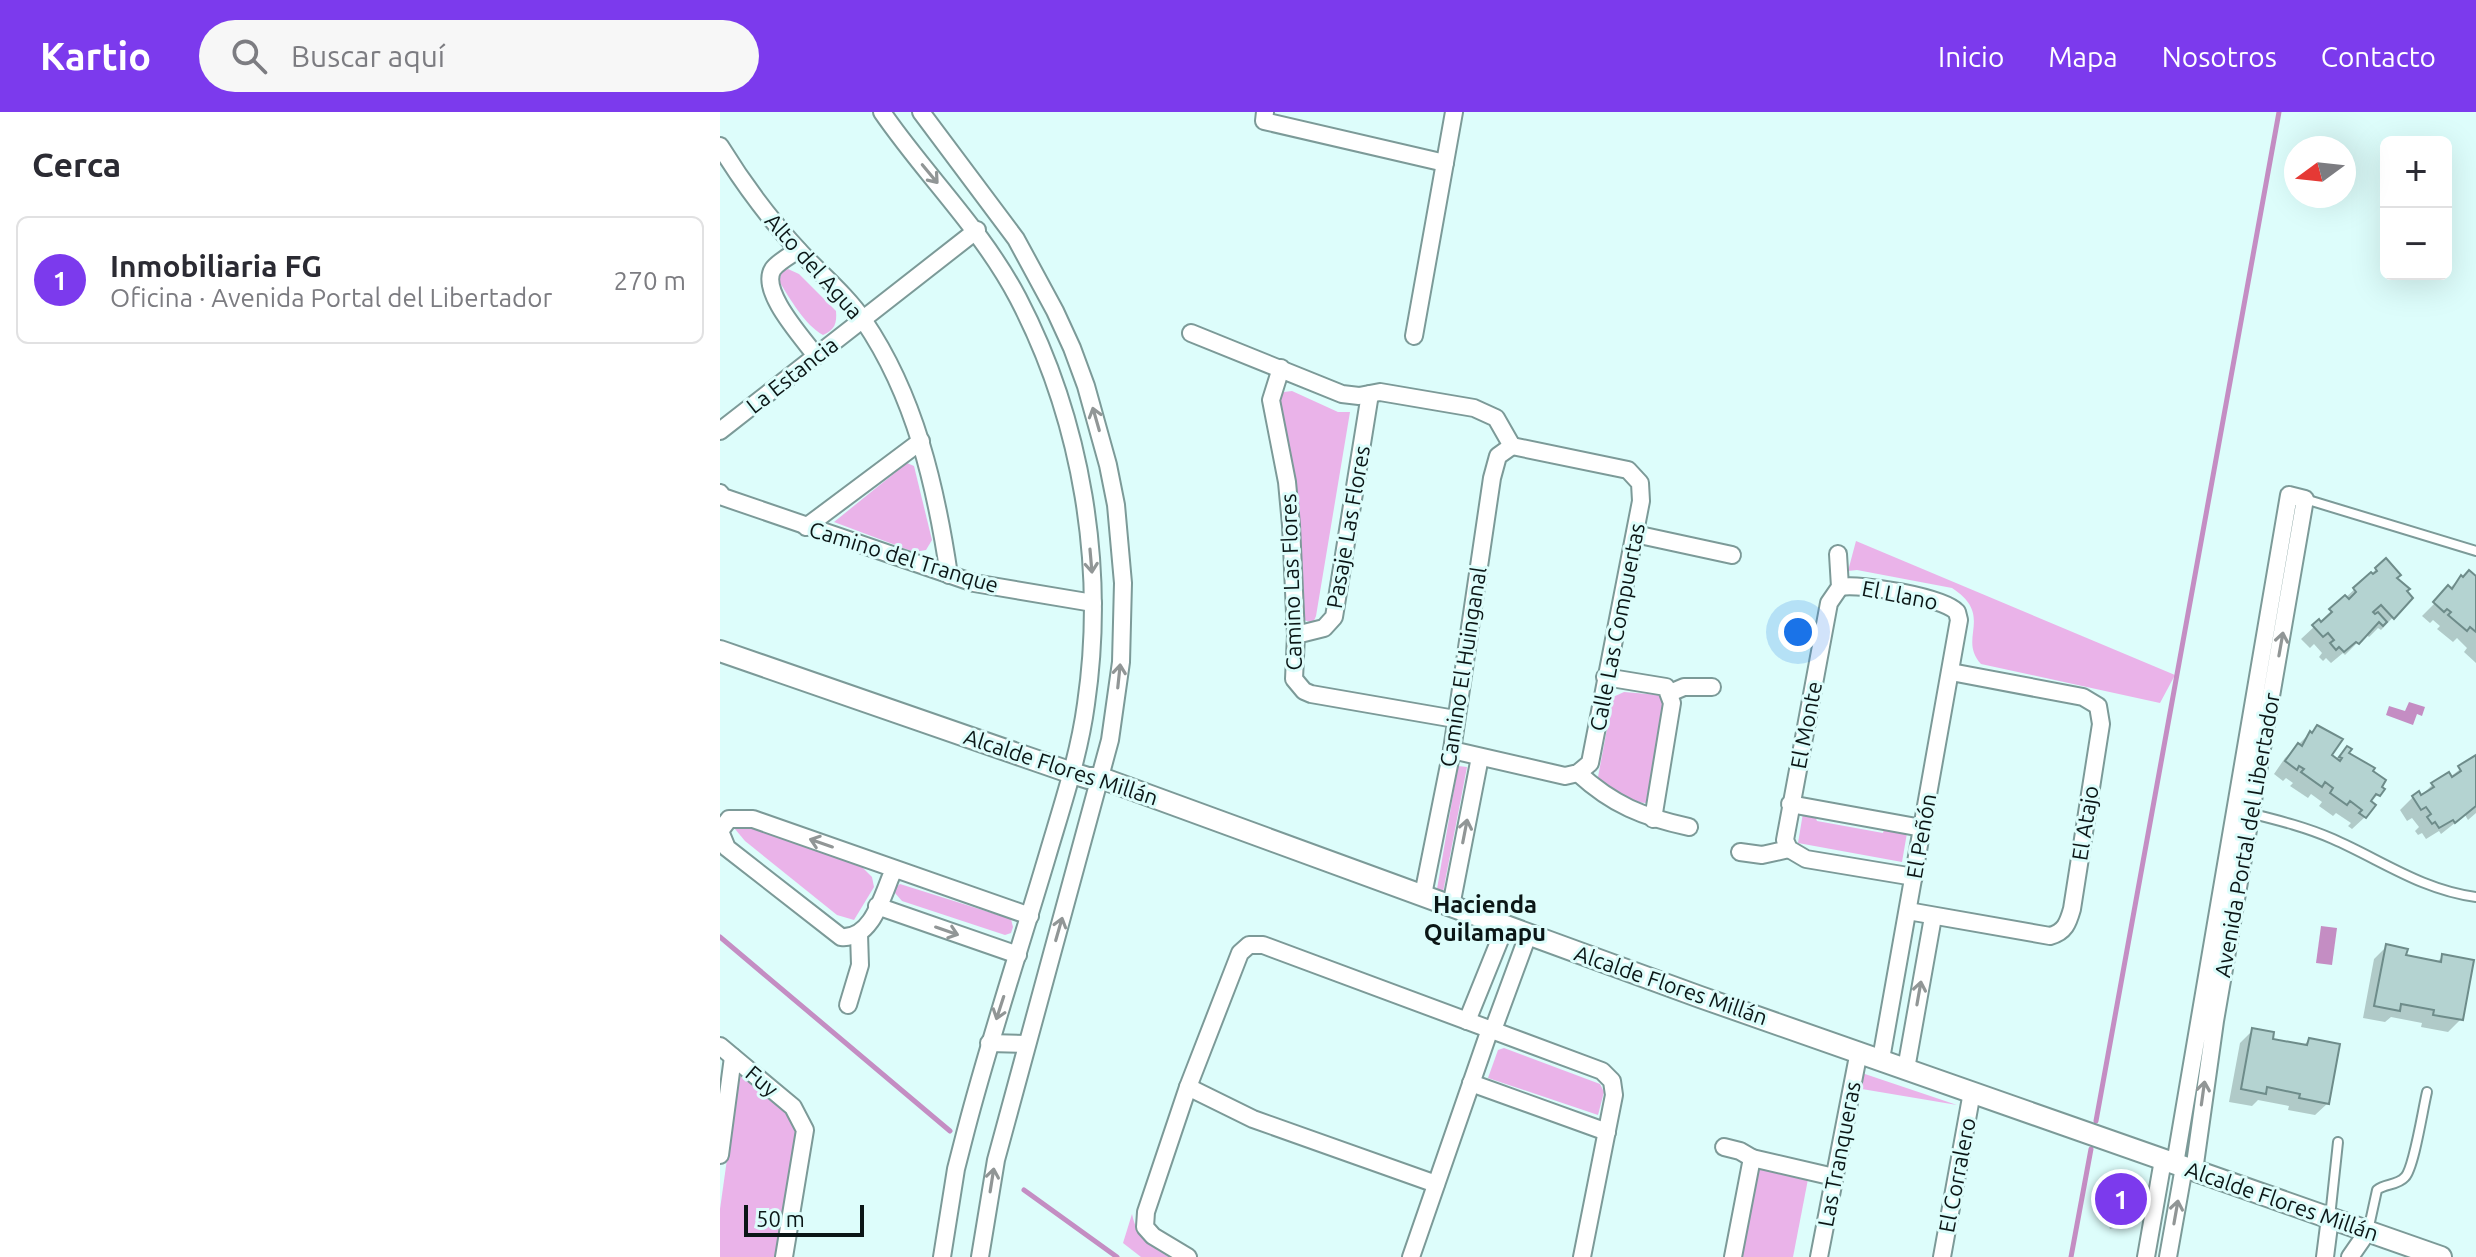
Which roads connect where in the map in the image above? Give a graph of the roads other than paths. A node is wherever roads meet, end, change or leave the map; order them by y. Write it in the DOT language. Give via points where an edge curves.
graph roads {
  1 [pos="882,112"];
  2 [pos="921,112"];
  3 [pos="1265,112"];
  4 [pos="1454,112"];
  5 [pos="723,156"];
  6 [pos="1445,163"];
  7 [pos="977,230"];
  8 [pos="798,250"];
  9 [pos="864,320"];
  10 [pos="1191,333"];
  11 [pos="1414,336"];
  12 [pos="816,356"];
  13 [pos="1281,368"];
  14 [pos="1370,394"];
  15 [pos="720,431"];
  16 [pos="921,441"];
  17 [pos="1512,446"];
  18 [pos="720,493"];
  19 [pos="2297,497"];
  20 [pos="1116,505"];
  21 [pos="1086,517"];
  22 [pos="806,527"];
  23 [pos="1635,534"];
  24 [pos="2476,551"];
  25 [pos="1838,554"];
  26 [pos="1732,555"];
  27 [pos="949,575"];
  28 [pos="1840,587"];
  29 [pos="1093,603"];
  30 [pos="1957,612"];
  31 [pos="1296,635"];
  32 [pos="720,651"];
  33 [pos="1951,672"];
  34 [pos="1605,677"];
  35 [pos="1712,687"];
  36 [pos="1670,693"];
  37 [pos="1455,719"];
  38 [pos="1452,750"];
  39 [pos="1480,757"];
  40 [pos="1072,773"];
  41 [pos="1578,773"];
  42 [pos="1101,778"];
  43 [pos="1790,804"];
  44 [pos="2243,811"];
  45 [pos="1653,819"];
  46 [pos="721,826"];
  47 [pos="1689,827"];
  48 [pos="1922,828"];
  49 [pos="1789,849"];
  50 [pos="1740,852"];
  51 [pos="894,869"];
  52 [pos="1914,877"];
  53 [pos="1423,895"];
  54 [pos="2476,897"];
  55 [pos="877,906"];
  56 [pos="1451,906"];
  57 [pos="1908,911"];
  58 [pos="1030,916"];
  59 [pos="1933,917"];
  60 [pos="1505,927"];
  61 [pos="859,934"];
  62 [pos="1528,935"];
  63 [pos="1018,955"];
  64 [pos="848,1005"];
  65 [pos="1467,1021"];
  66 [pos="1492,1030"];
  67 [pos="989,1043"];
  68 [pos="1026,1044"];
  69 [pos="1859,1051"];
  70 [pos="727,1052"];
  71 [pos="1881,1059"];
  72 [pos="1906,1069"];
  73 [pos="1471,1083"];
  74 [pos="1188,1087"];
  75 [pos="1972,1092"];
  76 [pos="2427,1092"];
  77 [pos="1607,1132"];
  78 [pos="2338,1142"];
  79 [pos="1724,1147"];
  80 [pos="720,1155"];
  81 [pos="1752,1158"];
  82 [pos="2179,1165"];
  83 [pos="1834,1177"];
  84 [pos="1436,1184"];
  85 [pos="2330,1218"];
  86 [pos="2368,1231"];
  87 [pos="784,1257"];
  88 [pos="942,1257"];
  89 [pos="980,1257"];
  90 [pos="1188,1257"];
  91 [pos="1411,1257"];
  92 [pos="1582,1257"];
  93 [pos="1733,1257"];
  94 [pos="1819,1257"];
  95 [pos="1944,1257"];
  96 [pos="2146,1257"];
  97 [pos="2168,1257"];
  98 [pos="2325,1257"];
  99 [pos="2350,1257"];
  100 [pos="2441,1257"];
  1 -- 7 [label="street, one-way"];
  20 -- 2 [label="street, one-way" via="1099,425 1055,311 1016,239"];
  3 -- 6 [label="street" via="1264,121"];
  4 -- 6 [label="street"];
  5 -- 8 [label="street, Alto del Agua"];
  6 -- 11 [label="street"];
  7 -- 9 [label="street, La Estancia"];
  7 -- 21 [label="street" via="1017,297 1049,368 1072,441"];
  8 -- 9 [label="street, Alto del Agua"];
  8 -- 12 [label="street" via="773,269 769,283"];
  9 -- 12 [label="street, La Estancia"];
  9 -- 16 [label="street, Alto del Agua" via="900,387"];
  10 -- 13 [label="street"];
  12 -- 15 [label="street, La Estancia"];
  13 -- 14 [label="street" via="1342,394"];
  13 -- 31 [label="street, Camino Las Flores" via="1271,400 1290,511"];
  14 -- 17 [label="street" via="1474,408 1496,418"];
  14 -- 31 [label="street, Pasaje Las Flores" via="1334,617 1324,628"];
  16 -- 22 [label="street"];
  16 -- 27 [label="street, Alto del Agua"];
  17 -- 23 [label="street, Calle Las Compuertas" via="1628,470 1640,483"];
  17 -- 37 [label="street, Camino El Huinganal" via="1498,456 1492,478"];
  18 -- 22 [label="street, Camino del Tranque"];
  19 -- 24 [label="lane"];
  19 -- 44 [label="street, Avenida Portal del Libertador"];
  20 -- 21 [label="street" via="1106,514"];
  42 -- 20 [label="street, one-way" via="1117,701 1123,623"];
  21 -- 29 [label="street, one-way"];
  22 -- 27 [label="street, Camino del Tranque"];
  23 -- 26 [label="street"];
  23 -- 34 [label="street, Calle Las Compuertas"];
  25 -- 28 [label="street, El Monte"];
  27 -- 29 [label="street, Camino del Tranque"];
  28 -- 30 [label="street, El Llano" via="1861,586 1945,603"];
  28 -- 43 [label="street, El Monte" via="1829,603"];
  29 -- 40 [label="street" via="1086,706"];
  30 -- 33 [label="street, El Peñón"];
  31 -- 37 [label="street, Camino Las Flores" via="1292,671 1304,691"];
  32 -- 40 [label="street, Alcalde Flores Millán"];
  33 -- 48 [label="street, El Peñón"];
  33 -- 59 [label="street, El Atajo" via="2083,697 2098,706 2101,724 2072,909 2060,933 2038,936"];
  34 -- 36 [label="street" via="1666,687"];
  34 -- 41 [label="street, Calle Las Compuertas" via="1590,763"];
  35 -- 36 [label="street"];
  36 -- 45 [label="street"];
  37 -- 38 [label="street, Camino El Huinganal"];
  38 -- 39 [label="street"];
  38 -- 53 [label="street, Camino El Huinganal"];
  39 -- 41 [label="street" via="1565,776"];
  56 -- 39 [label="street, Camino El Huinganal, one-way"];
  40 -- 42 [label="street, Alcalde Flores Millán"];
  40 -- 58 [label="street"];
  41 -- 45 [label="street" via="1625,808"];
  42 -- 53 [label="street, Alcalde Flores Millán"];
  68 -- 42 [label="street, one-way"];
  43 -- 48 [label="street"];
  43 -- 49 [label="street, El Monte" via="1785,831"];
  44 -- 54 [label="lane" via="2335,840 2448,893"];
  44 -- 82 [label="street, Avenida Portal del Libertador"];
  45 -- 47 [label="street"];
  51 -- 46 [label="street, one-way" via="753,819 734,818"];
  46 -- 61 [label="street" via="727,848 835,935"];
  48 -- 52 [label="street, El Peñón"];
  49 -- 50 [label="street" via="1762,855"];
  49 -- 52 [label="street" via="1806,859"];
  51 -- 55 [label="street"];
  51 -- 58 [label="street"];
  52 -- 57 [label="street, El Peñón"];
  53 -- 56 [label="street, Alcalde Flores Millán"];
  55 -- 61 [label="street"];
  55 -- 63 [label="street, one-way"];
  56 -- 60 [label="street, Alcalde Flores Millán"];
  57 -- 59 [label="street, El Atajo"];
  57 -- 71 [label="street, El Peñón"];
  58 -- 63 [label="street"];
  72 -- 59 [label="street, one-way"];
  60 -- 62 [label="street, Alcalde Flores Millán"];
  60 -- 65 [label="street"];
  61 -- 64 [label="street" via="860,965"];
  62 -- 66 [label="street"];
  62 -- 69 [label="street, Alcalde Flores Millán"];
  63 -- 67 [label="street, one-way"];
  65 -- 66 [label="street"];
  65 -- 74 [label="street" via="1263,945 1249,945 1240,953"];
  66 -- 73 [label="street"];
  66 -- 77 [label="street" via="1602,1071 1612,1081 1614,1095"];
  67 -- 68 [label="street"];
  67 -- 88 [label="street" via="956,1169"];
  89 -- 68 [label="street, one-way" via="996,1160"];
  69 -- 71 [label="street, Alcalde Flores Millán"];
  69 -- 83 [label="street, Las Tranqueras"];
  70 -- 80 [label="street"];
  70 -- 87 [label="street, Fuy" via="793,1107 805,1130"];
  71 -- 72 [label="street, Alcalde Flores Millán"];
  72 -- 75 [label="street, Alcalde Flores Millán"];
  73 -- 77 [label="street"];
  73 -- 84 [label="street"];
  74 -- 84 [label="street" via="1253,1119"];
  74 -- 90 [label="street" via="1145,1227"];
  75 -- 82 [label="street, Alcalde Flores Millán"];
  75 -- 95 [label="street, El Corralero"];
  76 -- 86 [label="lane" via="2409,1172 2377,1190"];
  77 -- 92 [label="street"];
  78 -- 85 [label="lane"];
  79 -- 81 [label="street"];
  81 -- 83 [label="street"];
  81 -- 93 [label="street"];
  82 -- 85 [label="street, Alcalde Flores Millán"];
  82 -- 96 [label="street, Avenida Portal del Libertador"];
  97 -- 82 [label="street, Avenida Portal del Libertador, one-way"];
  83 -- 94 [label="street, Las Tranqueras"];
  84 -- 91 [label="street"];
  85 -- 86 [label="street, Alcalde Flores Millán"];
  85 -- 98 [label="street"];
  86 -- 99 [label="street"];
  86 -- 100 [label="street, Alcalde Flores Millán"];
}
